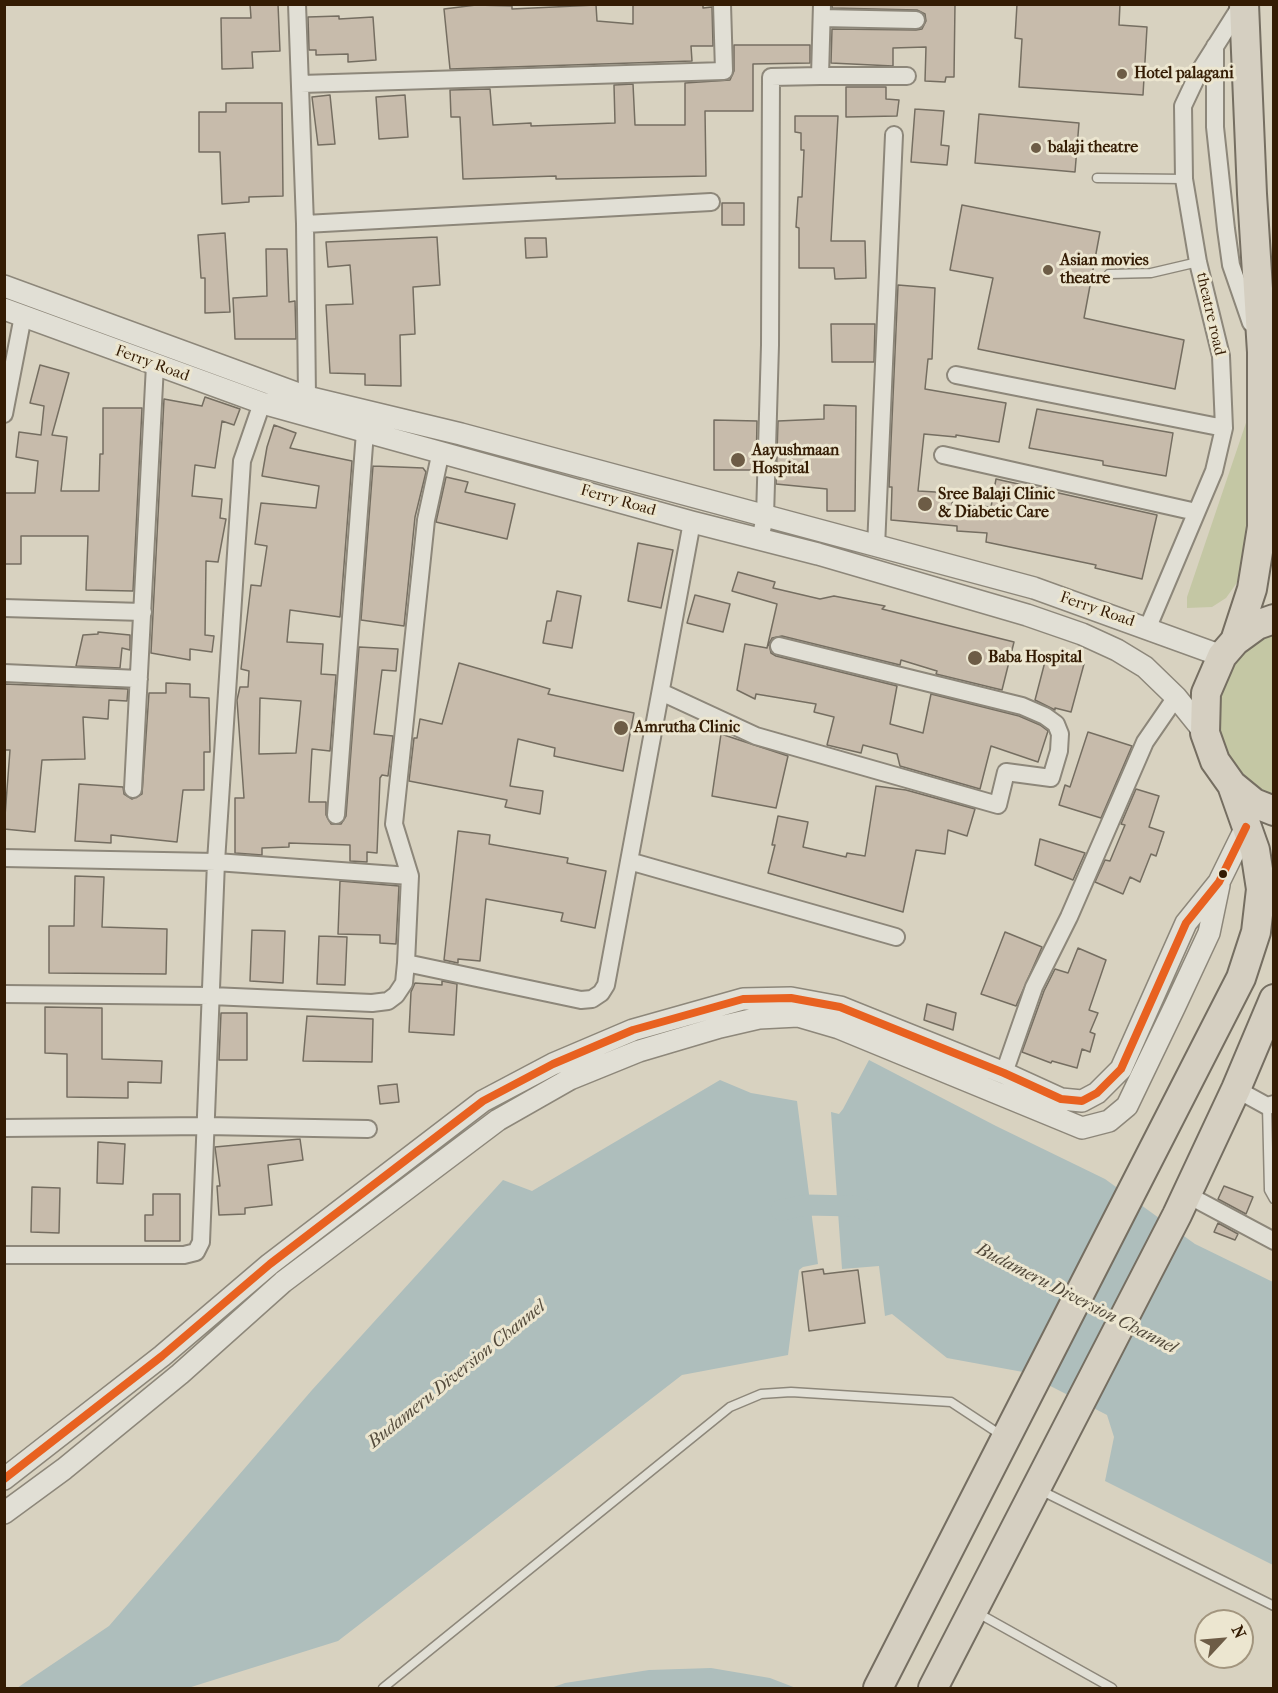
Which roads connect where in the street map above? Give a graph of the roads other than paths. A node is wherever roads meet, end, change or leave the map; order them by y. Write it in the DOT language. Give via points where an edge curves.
graph roads {
  1 [pos="297,4"];
  2 [pos="723,4"];
  3 [pos="1243,4"];
  4 [pos="822,11"];
  5 [pos="916,20"];
  6 [pos="1215,46"];
  7 [pos="820,76"];
  8 [pos="907,76"];
  9 [pos="301,84"];
  10 [pos="894,135"];
  11 [pos="1097,178"];
  12 [pos="1184,179"];
  13 [pos="711,202"];
  14 [pos="304,224"];
  15 [pos="1197,262"];
  16 [pos="1109,274"];
  17 [pos="4,286"];
  18 [pos="14,313"];
  19 [pos="1262,352"];
  20 [pos="155,365"];
  21 [pos="956,375"];
  22 [pos="262,403"];
  23 [pos="305,405"];
  24 [pos="4,414"];
  25 [pos="1224,428"];
  26 [pos="365,432"];
  27 [pos="461,434"];
  28 [pos="448,453"];
  29 [pos="943,455"];
  30 [pos="1196,512"];
  31 [pos="765,517"];
  32 [pos="692,522"];
  33 [pos="760,539"];
  34 [pos="876,547"];
  35 [pos="1034,588"];
  36 [pos="4,608"];
  37 [pos="143,612"];
  38 [pos="1027,615"];
  39 [pos="1274,619"];
  40 [pos="1149,627"];
  41 [pos="779,646"];
  42 [pos="1229,648"];
  43 [pos="4,673"];
  44 [pos="139,679"];
  45 [pos="661,692"];
  46 [pos="1176,697"];
  47 [pos="1205,733"];
  48 [pos="1232,785"];
  49 [pos="133,789"];
  50 [pos="1274,810"];
  51 [pos="336,815"];
  52 [pos="1246,827"];
  53 [pos="4,858"];
  54 [pos="629,861"];
  55 [pos="216,862"];
  56 [pos="410,876"];
  57 [pos="1219,882"];
  58 [pos="896,937"];
  59 [pos="406,963"];
  60 [pos="4,994"];
  61 [pos="211,996"];
  62 [pos="1274,999"];
  63 [pos="1004,1073"];
  64 [pos="1236,1089"];
  65 [pos="1270,1105"];
  66 [pos="206,1126"];
  67 [pos="4,1128"];
  68 [pos="368,1129"];
  69 [pos="1274,1199"];
  70 [pos="1181,1204"];
  71 [pos="1274,1241"];
  72 [pos="4,1255"];
  73 [pos="1007,1439"];
  74 [pos="4,1479"];
  75 [pos="1037,1488"];
  76 [pos="4,1513"];
  77 [pos="1274,1606"];
  78 [pos="974,1611"];
  79 [pos="884,1677"];
  80 [pos="933,1687"];
  81 [pos="383,1689"];
  82 [pos="1112,1689"];
  1 -- 9 [label="street"];
  2 -- 9 [label="street" via="724,71"];
  3 -- 6 [label="street, theatre road"];
  3 -- 19 [label="highway"];
  4 -- 5 [label="street"];
  4 -- 7 [label="street"];
  6 -- 12 [label="street, theatre road" via="1183,106"];
  6 -- 19 [label="street" via="1215,127 1230,256"];
  7 -- 8 [label="street"];
  7 -- 31 [label="street" via="771,77"];
  9 -- 14 [label="street"];
  10 -- 34 [label="street"];
  11 -- 12 [label="lane"];
  12 -- 15 [label="street, theatre road"];
  13 -- 14 [label="street"];
  14 -- 23 [label="street"];
  15 -- 16 [label="lane" via="1151,273"];
  15 -- 25 [label="street, theatre road" via="1221,356"];
  17 -- 23 [label="street, Ferry Road"];
  18 -- 20 [label="street, Ferry Road"];
  18 -- 24 [label="street"];
  19 -- 42 [label="highway" via="1262,527 1251,589"];
  20 -- 22 [label="street, Ferry Road"];
  20 -- 37 [label="street"];
  21 -- 25 [label="street"];
  22 -- 23 [label="street, Ferry Road"];
  22 -- 55 [label="street" via="242,461"];
  23 -- 26 [label="street, Ferry Road"];
  23 -- 27 [label="street, Ferry Road"];
  25 -- 30 [label="street, theatre road" via="1214,471"];
  26 -- 28 [label="street, Ferry Road"];
  26 -- 51 [label="street"];
  27 -- 28 [label="street"];
  27 -- 31 [label="street, Ferry Road"];
  28 -- 32 [label="street, Ferry Road"];
  28 -- 56 [label="street" via="426,520 394,824"];
  29 -- 30 [label="street"];
  30 -- 40 [label="street, theatre road"];
  31 -- 33 [label="street"];
  31 -- 34 [label="street, Ferry Road"];
  32 -- 33 [label="street, Ferry Road"];
  32 -- 45 [label="street"];
  33 -- 38 [label="street, Ferry Road"];
  34 -- 35 [label="street, Ferry Road"];
  35 -- 38 [label="street"];
  35 -- 40 [label="street, Ferry Road"];
  36 -- 37 [label="street"];
  37 -- 44 [label="street"];
  38 -- 46 [label="street, Ferry Road" via="1117,650 1145,667"];
  39 -- 42 [label="highway" via="1257,625"];
  40 -- 42 [label="street, Ferry Road"];
  41 -- 45 [label="street" via="1022,706 1045,716 1056,724 1060,734 1051,778 1006,772 998,805 756,736"];
  42 -- 47 [label="highway" via="1206,693"];
  43 -- 44 [label="street"];
  44 -- 49 [label="street"];
  45 -- 54 [label="street"];
  46 -- 47 [label="street, Ferry Road"];
  46 -- 63 [label="street" via="1145,742 1069,918 1034,987"];
  47 -- 48 [label="highway" via="1215,761"];
  48 -- 50 [label="highway" via="1254,802"];
  48 -- 52 [label="highway"];
  52 -- 57 [label="street"];
  52 -- 73 [label="highway" via="1260,880 1256,932 1241,978"];
  53 -- 55 [label="street"];
  54 -- 58 [label="street"];
  54 -- 59 [label="street" via="606,985 592,999 581,1000"];
  55 -- 56 [label="street"];
  55 -- 61 [label="street"];
  56 -- 59 [label="street"];
  57 -- 63 [label="street" via="1186,923 1121,1069 1110,1083 1082,1101 1061,1100"];
  57 -- 76 [label="street" via="1209,933 1127,1106 1109,1121 1082,1128 839,1028 798,1016 759,1018 639,1051 570,1079 498,1120 283,1282 171,1382"];
  59 -- 61 [label="street" via="404,983 388,1000 372,1003"];
  60 -- 61 [label="street"];
  61 -- 66 [label="street"];
  62 -- 64 [label="highway"];
  63 -- 74 [label="street" via="840,1006 791,998 743,999 633,1029 553,1064 483,1101 278,1258 162,1356"];
  64 -- 65 [label="street"];
  64 -- 70 [label="highway"];
  65 -- 69 [label="lane" via="1269,1190"];
  66 -- 67 [label="street"];
  66 -- 68 [label="street"];
  66 -- 72 [label="street" via="201,1242 196,1252"];
  70 -- 71 [label="street"];
  70 -- 75 [label="highway"];
  73 -- 79 [label="highway"];
  73 -- 81 [label="lane" via="951,1402 791,1392 751,1398 730,1407 704,1426"];
  75 -- 77 [label="lane"];
  75 -- 78 [label="highway"];
  78 -- 80 [label="highway"];
  78 -- 82 [label="lane"];
}
